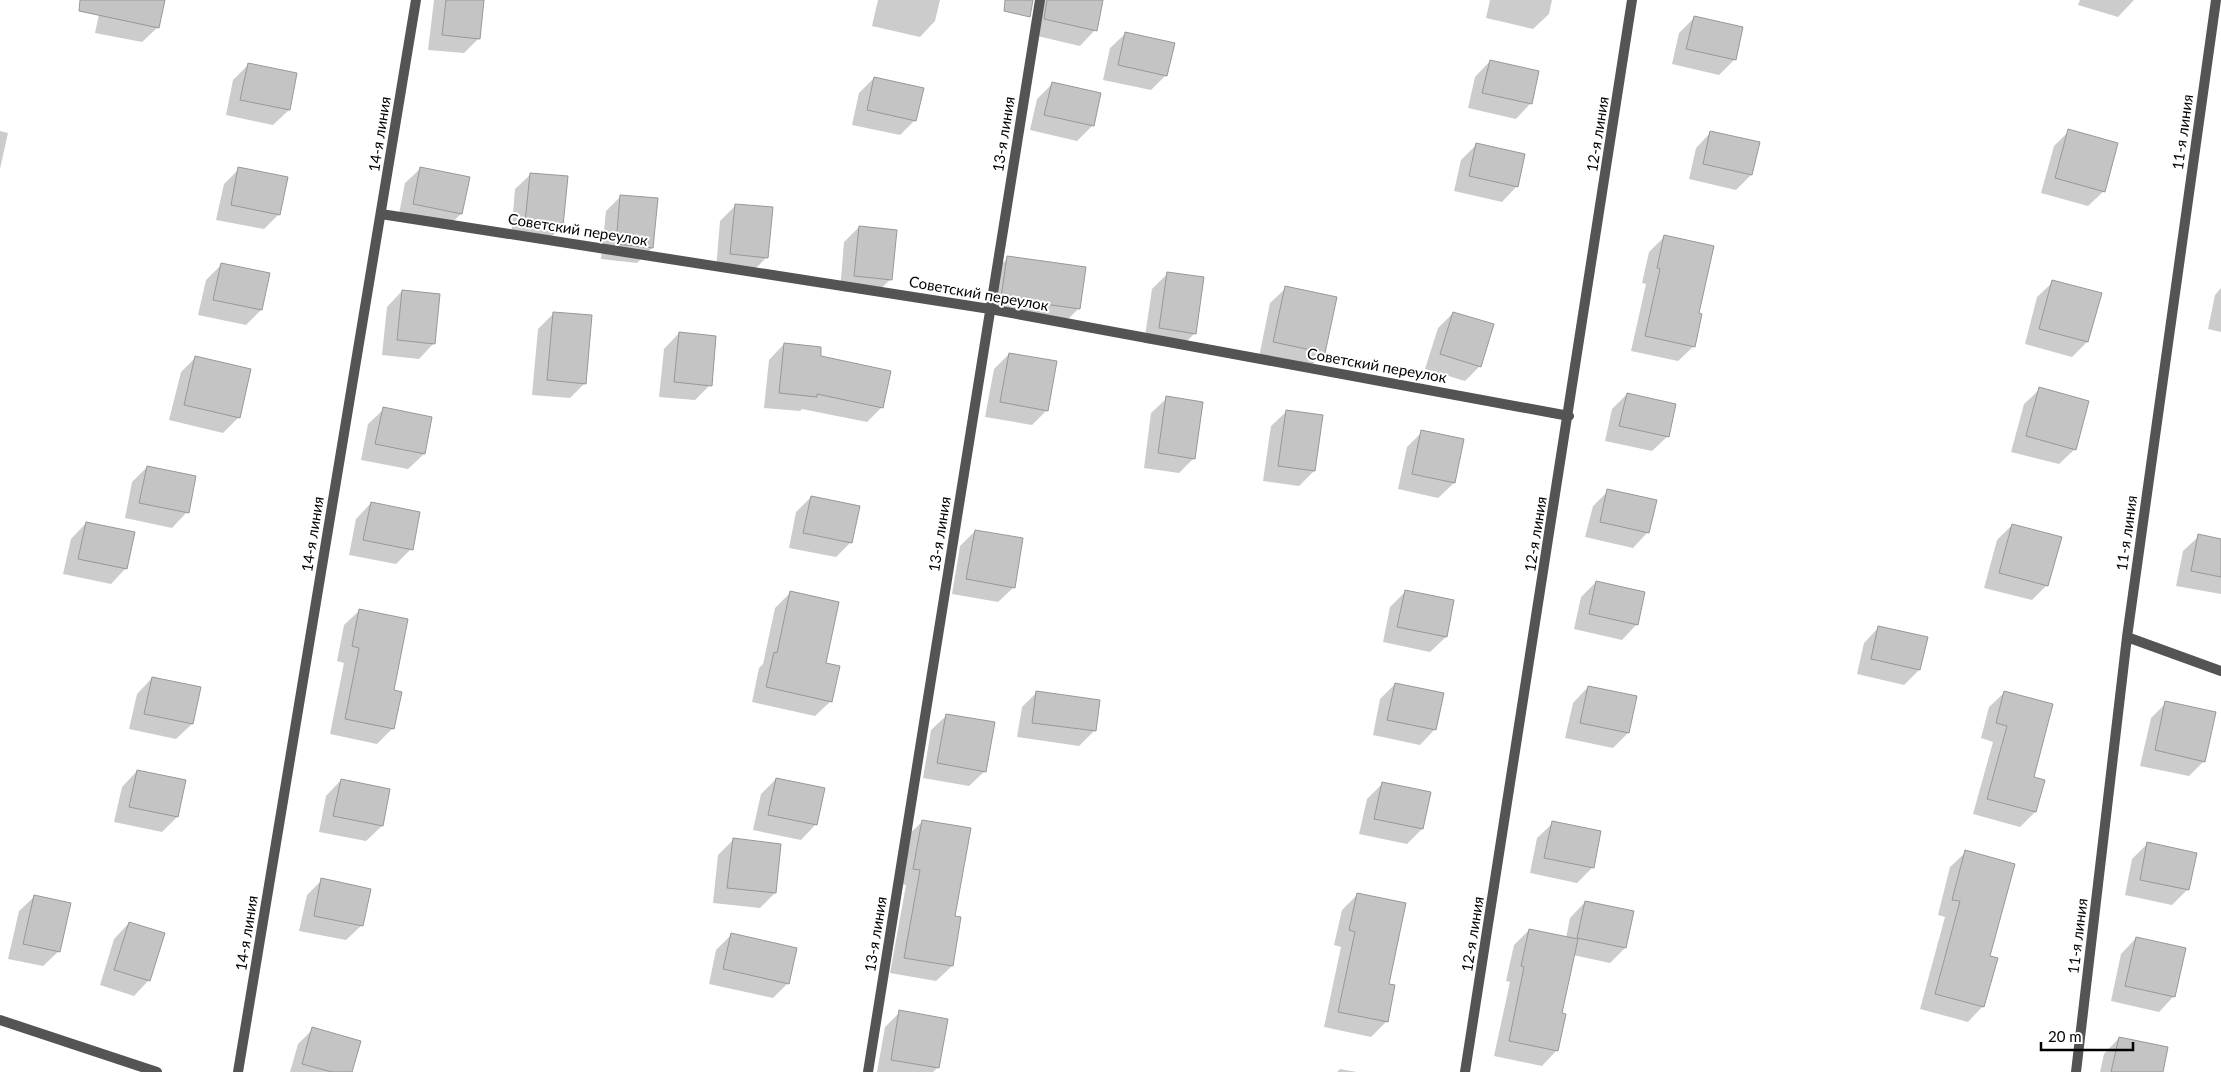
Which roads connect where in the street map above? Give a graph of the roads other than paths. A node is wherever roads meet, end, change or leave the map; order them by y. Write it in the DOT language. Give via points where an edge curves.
graph roads {
  1 [pos="416,0"];
  2 [pos="1040,0"];
  3 [pos="1632,0"];
  4 [pos="2216,0"];
  5 [pos="381,214"];
  6 [pos="990,309"];
  7 [pos="1569,416"];
  8 [pos="2127,637"];
  9 [pos="2221,671"];
  10 [pos="0,1020"];
  11 [pos="157,1072"];
  12 [pos="238,1072"];
  13 [pos="868,1072"];
  14 [pos="1465,1072"];
  15 [pos="2076,1072"];
  1 -- 5 [label="street, 14-я линия"];
  2 -- 6 [label="street, 13-я линия"];
  3 -- 7 [label="street, 12-я линия"];
  4 -- 8 [label="street, 11-я линия"];
  5 -- 6 [label="street, Советский переулок"];
  5 -- 12 [label="street, 14-я линия"];
  6 -- 7 [label="street, Советский переулок"];
  6 -- 13 [label="street, 13-я линия"];
  7 -- 14 [label="street, 12-я линия"];
  8 -- 9 [label="street"];
  8 -- 15 [label="street, 11-я линия"];
  10 -- 11 [label="street"];
}
